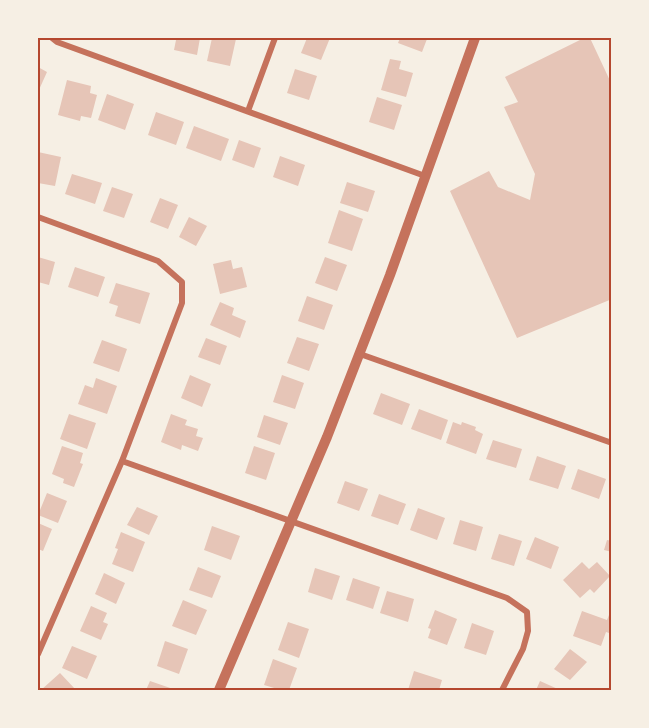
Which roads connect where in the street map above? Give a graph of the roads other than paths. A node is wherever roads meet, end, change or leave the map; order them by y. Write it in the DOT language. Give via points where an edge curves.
graph roads {
  1 [pos="52,38"];
  2 [pos="275,38"];
  3 [pos="475,38"];
  4 [pos="248,111"];
  5 [pos="425,176"];
  6 [pos="38,218"];
  7 [pos="360,354"];
  8 [pos="612,443"];
  9 [pos="122,461"];
  10 [pos="291,523"];
  11 [pos="38,654"];
  12 [pos="219,690"];
  13 [pos="502,690"];
  1 -- 4 [label="street"];
  2 -- 4 [label="street"];
  3 -- 5 [label="street"];
  4 -- 5 [label="street"];
  5 -- 7 [label="street"];
  6 -- 9 [label="street" via="158,261 182,282 182,303"];
  7 -- 8 [label="street"];
  7 -- 10 [label="street"];
  9 -- 10 [label="street"];
  9 -- 11 [label="street"];
  10 -- 12 [label="street"];
  10 -- 13 [label="street" via="507,598 527,612 528,631 523,649"];
}
